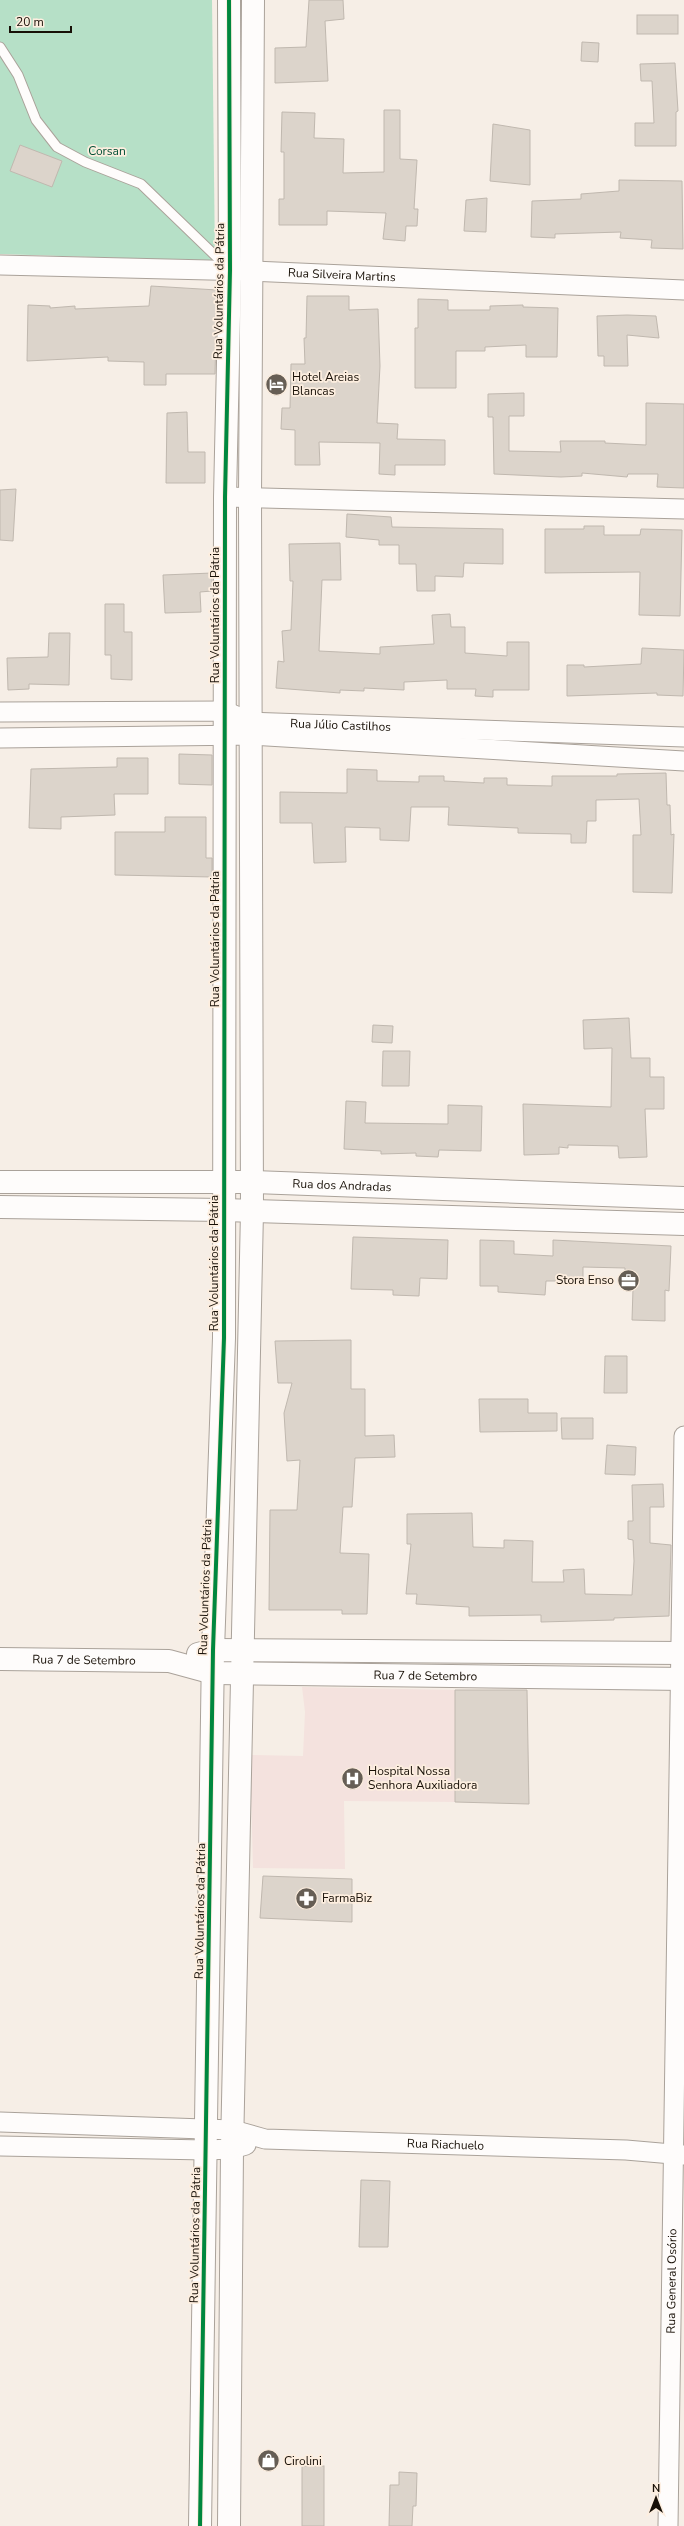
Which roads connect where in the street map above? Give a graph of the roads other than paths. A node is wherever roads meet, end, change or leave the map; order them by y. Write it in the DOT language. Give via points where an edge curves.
graph roads {
  1 [pos="230,0"];
  2 [pos="253,0"];
  3 [pos="0,47"];
  4 [pos="230,120"];
  5 [pos="252,120"];
  6 [pos="0,265"];
  7 [pos="241,271"];
  8 [pos="684,290"];
  9 [pos="225,497"];
  10 [pos="250,498"];
  11 [pos="684,509"];
  12 [pos="225,711"];
  13 [pos="0,712"];
  14 [pos="251,729"];
  15 [pos="226,734"];
  16 [pos="684,737"];
  17 [pos="0,738"];
  18 [pos="684,761"];
  19 [pos="250,905"];
  20 [pos="225,906"];
  21 [pos="251,1073"];
  22 [pos="225,1074"];
  23 [pos="0,1182"];
  24 [pos="91,1182"];
  25 [pos="225,1182"];
  26 [pos="252,1182"];
  27 [pos="548,1193"];
  28 [pos="684,1198"];
  29 [pos="0,1207"];
  30 [pos="93,1208"];
  31 [pos="224,1210"];
  32 [pos="252,1211"];
  33 [pos="548,1220"];
  34 [pos="684,1224"];
  35 [pos="223,1360"];
  36 [pos="248,1361"];
  37 [pos="684,1436"];
  38 [pos="684,1442"];
  39 [pos="218,1492"];
  40 [pos="245,1492"];
  41 [pos="213,1650"];
  42 [pos="244,1651"];
  43 [pos="437,1652"];
  44 [pos="682,1653"];
  45 [pos="0,1659"];
  46 [pos="169,1661"];
  47 [pos="213,1672"];
  48 [pos="243,1673"];
  49 [pos="436,1676"];
  50 [pos="682,1679"];
  51 [pos="0,2122"];
  52 [pos="207,2129"];
  53 [pos="679,2135"];
  54 [pos="233,2139"];
  55 [pos="0,2146"];
  56 [pos="206,2150"];
  57 [pos="626,2150"];
  58 [pos="679,2154"];
  59 [pos="202,2406"];
  60 [pos="230,2409"];
  61 [pos="200,2526"];
  62 [pos="229,2526"];
  63 [pos="668,2526"];
  1 -- 4 [label="street, Rua Voluntários da Pátria"];
  2 -- 5 [label="street, Rua Voluntários da Pátria"];
  3 -- 7 [label="lane" via="18,75 36,120 57,147 85,162 141,184"];
  4 -- 5 [label="street"];
  4 -- 7 [label="street, Rua Voluntários da Pátria"];
  5 -- 7 [label="street, Rua Voluntários da Pátria"];
  6 -- 7 [label="street, Rua Silveira Martins"];
  7 -- 8 [label="street, Rua Silveira Martins"];
  7 -- 9 [label="street, Rua Voluntários da Pátria"];
  7 -- 10 [label="street, Rua Voluntários da Pátria"];
  9 -- 10 [label="street"];
  9 -- 12 [label="street, Rua Voluntários da Pátria"];
  10 -- 11 [label="street"];
  10 -- 14 [label="street, Rua Voluntários da Pátria"];
  12 -- 13 [label="street, Rua Júlio Castilhos"];
  12 -- 14 [label="street, Rua Júlio Castilhos"];
  12 -- 15 [label="street, Rua Voluntários da Pátria"];
  14 -- 15 [label="street, Rua Júlio Castilhos"];
  14 -- 16 [label="street, Rua Júlio Castilhos"];
  14 -- 18 [label="street, Rua Júlio Castilhos"];
  14 -- 19 [label="street, Rua Voluntários da Pátria"];
  15 -- 17 [label="street, Rua Júlio Castilhos"];
  15 -- 20 [label="street, Rua Voluntários da Pátria"];
  19 -- 20 [label="street"];
  19 -- 21 [label="street, Rua Voluntários da Pátria"];
  20 -- 22 [label="street, Rua Voluntários da Pátria"];
  21 -- 22 [label="street"];
  21 -- 26 [label="street, Rua Voluntários da Pátria"];
  22 -- 25 [label="street, Rua Voluntários da Pátria"];
  23 -- 24 [label="street, Rua dos Andradas"];
  24 -- 25 [label="street, Rua dos Andradas"];
  24 -- 30 [label="street"];
  25 -- 26 [label="street, Rua dos Andradas"];
  25 -- 31 [label="street, Rua Voluntários da Pátria"];
  26 -- 27 [label="street, Rua dos Andradas"];
  26 -- 32 [label="street, Rua Voluntários da Pátria"];
  27 -- 28 [label="street, Rua dos Andradas"];
  27 -- 33 [label="street"];
  29 -- 30 [label="street"];
  30 -- 31 [label="street"];
  31 -- 32 [label="street"];
  31 -- 35 [label="street, Rua Voluntários da Pátria"];
  32 -- 33 [label="street"];
  32 -- 36 [label="street, Rua Voluntários da Pátria"];
  33 -- 34 [label="street"];
  35 -- 36 [label="street"];
  35 -- 39 [label="street, Rua Voluntários da Pátria"];
  36 -- 40 [label="street, Rua Voluntários da Pátria"];
  37 -- 38 [label="street, Rua General Osório"];
  38 -- 44 [label="street, Rua General Osório"];
  39 -- 40 [label="street"];
  39 -- 41 [label="street, Rua Voluntários da Pátria"];
  40 -- 42 [label="street, Rua Voluntários da Pátria"];
  41 -- 42 [label="street, Rua 7 de Setembro"];
  41 -- 46 [label="street, Rua 7 de Setembro"];
  41 -- 47 [label="street, Rua Voluntários da Pátria"];
  42 -- 43 [label="street, Rua 7 de Setembro"];
  42 -- 48 [label="street, Rua Voluntários da Pátria"];
  43 -- 44 [label="street, Rua 7 de Setembro"];
  43 -- 49 [label="street"];
  44 -- 50 [label="street, Rua General Osório"];
  45 -- 46 [label="street, Rua 7 de Setembro"];
  46 -- 47 [label="street, Rua 7 de Setembro"];
  47 -- 48 [label="street, Rua 7 de Setembro"];
  47 -- 52 [label="street, Rua Voluntários da Pátria"];
  48 -- 49 [label="street, Rua 7 de Setembro"];
  48 -- 54 [label="street, Rua Voluntários da Pátria"];
  49 -- 50 [label="street, Rua 7 de Setembro"];
  50 -- 53 [label="street, Rua General Osório"];
  51 -- 52 [label="street"];
  52 -- 54 [label="street"];
  52 -- 56 [label="street, Rua Voluntários da Pátria"];
  53 -- 57 [label="street, Rua Riachuelo"];
  53 -- 58 [label="street, Rua General Osório"];
  54 -- 56 [label="street"];
  54 -- 57 [label="street, Rua Riachuelo"];
  54 -- 60 [label="street, Rua Voluntários da Pátria"];
  55 -- 56 [label="street"];
  56 -- 59 [label="street, Rua Voluntários da Pátria"];
  57 -- 58 [label="street, Rua Riachuelo"];
  58 -- 63 [label="street, Rua General Osório"];
  59 -- 60 [label="street"];
  59 -- 61 [label="street, Rua Voluntários da Pátria"];
  60 -- 62 [label="street, Rua Voluntários da Pátria"];
}
